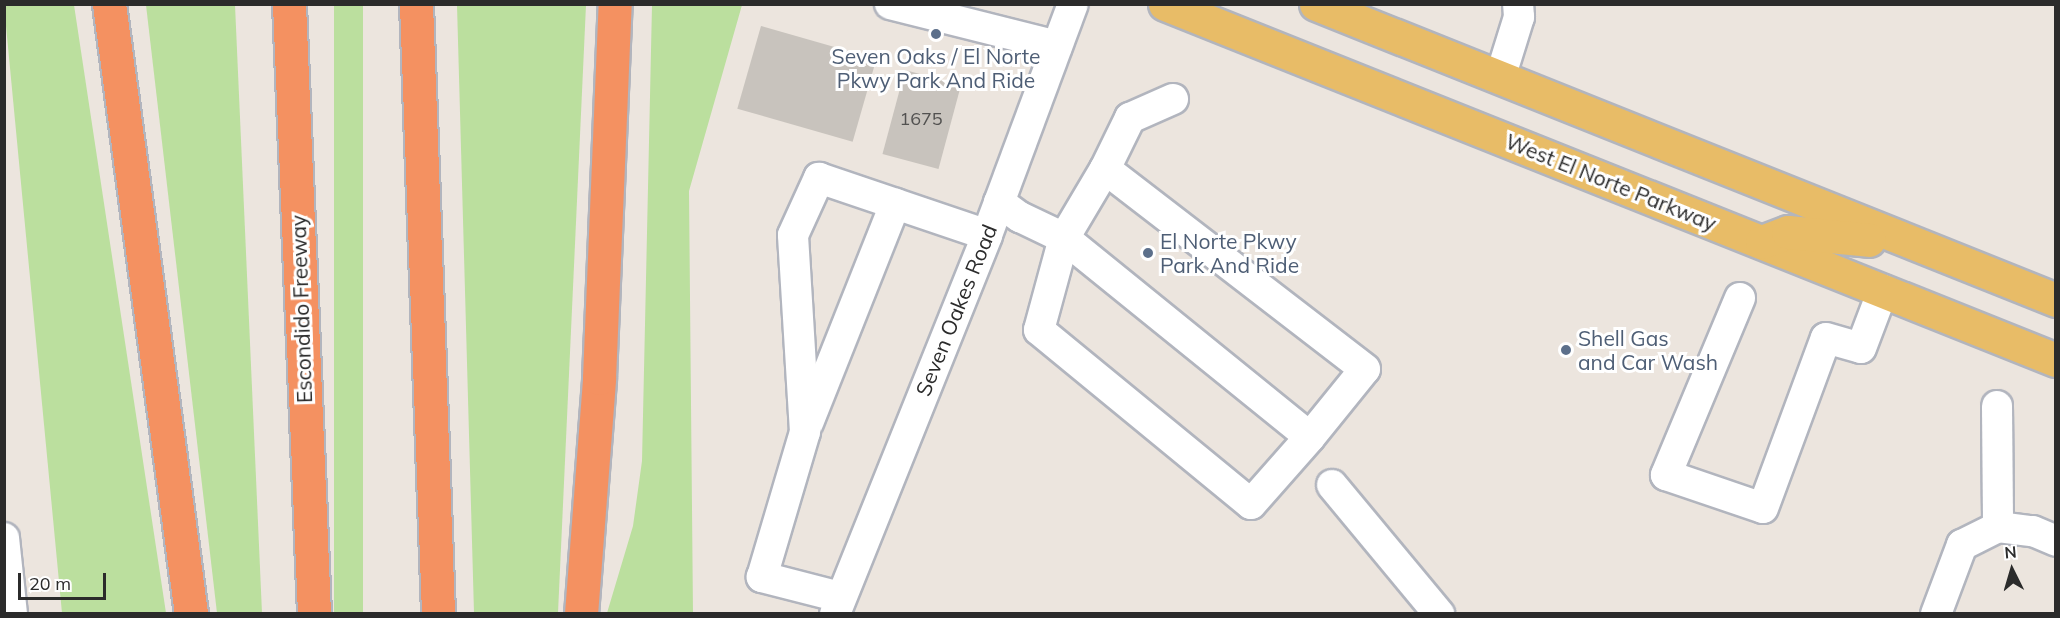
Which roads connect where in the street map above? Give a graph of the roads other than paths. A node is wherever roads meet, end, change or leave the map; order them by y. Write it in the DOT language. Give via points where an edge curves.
graph roads {
  1 [pos="109,4"];
  2 [pos="289,4"];
  3 [pos="416,4"];
  4 [pos="615,4"];
  5 [pos="890,4"];
  6 [pos="1073,4"];
  7 [pos="1166,4"];
  8 [pos="1316,4"];
  9 [pos="1518,4"];
  10 [pos="1057,46"];
  11 [pos="1500,78"];
  12 [pos="1173,99"];
  13 [pos="1105,169"];
  14 [pos="999,202"];
  15 [pos="895,204"];
  16 [pos="987,235"];
  17 [pos="1065,238"];
  18 [pos="1762,242"];
  19 [pos="1918,247"];
  20 [pos="1882,290"];
  21 [pos="1740,298"];
  22 [pos="2055,300"];
  23 [pos="2055,360"];
  24 [pos="1997,406"];
  25 [pos="805,432"];
  26 [pos="1310,437"];
  27 [pos="1332,485"];
  28 [pos="1998,527"];
  29 [pos="4,538"];
  30 [pos="2055,541"];
  31 [pos="837,605"];
  32 [pos="12,614"];
  33 [pos="191,614"];
  34 [pos="314,614"];
  35 [pos="438,614"];
  36 [pos="581,614"];
  37 [pos="1438,614"];
  38 [pos="1936,614"];
  1 -- 33 [label="highway"];
  2 -- 34 [label="highway, Escondido Freeway"];
  3 -- 35 [label="highway"];
  4 -- 36 [label="highway" via="599,378"];
  5 -- 10 [label="street"];
  6 -- 10 [label="street, Seven Oakes Road"];
  7 -- 18 [label="main road, West El Norte Parkway"];
  8 -- 11 [label="main road"];
  9 -- 11 [label="street" via="1519,17"];
  10 -- 14 [label="street, Seven Oakes Road"];
  11 -- 19 [label="main road"];
  12 -- 13 [label="street" via="1130,118"];
  13 -- 17 [label="street"];
  13 -- 26 [label="street" via="1365,369"];
  14 -- 16 [label="street, Seven Oakes Road"];
  14 -- 17 [label="street" via="1020,217"];
  15 -- 16 [label="street"];
  15 -- 25 [label="street"];
  15 -- 25 [label="street" via="819,178 793,235"];
  16 -- 31 [label="street, Seven Oakes Road"];
  17 -- 26 [label="street"];
  17 -- 26 [label="street" via="1039,330 1242,497 1251,504"];
  18 -- 19 [label="main road" via="1788,232"];
  18 -- 20 [label="main road, West El Norte Parkway"];
  19 -- 22 [label="main road"];
  20 -- 21 [label="street" via="1861,348 1826,338 1763,507 1666,475"];
  20 -- 23 [label="main road, West El Norte Parkway"];
  24 -- 28 [label="street"];
  25 -- 31 [label="street" via="762,577"];
  27 -- 37 [label="street"];
  28 -- 30 [label="street" via="2033,531"];
  28 -- 38 [label="street" via="1962,545"];
  29 -- 32 [label="street"];
}
